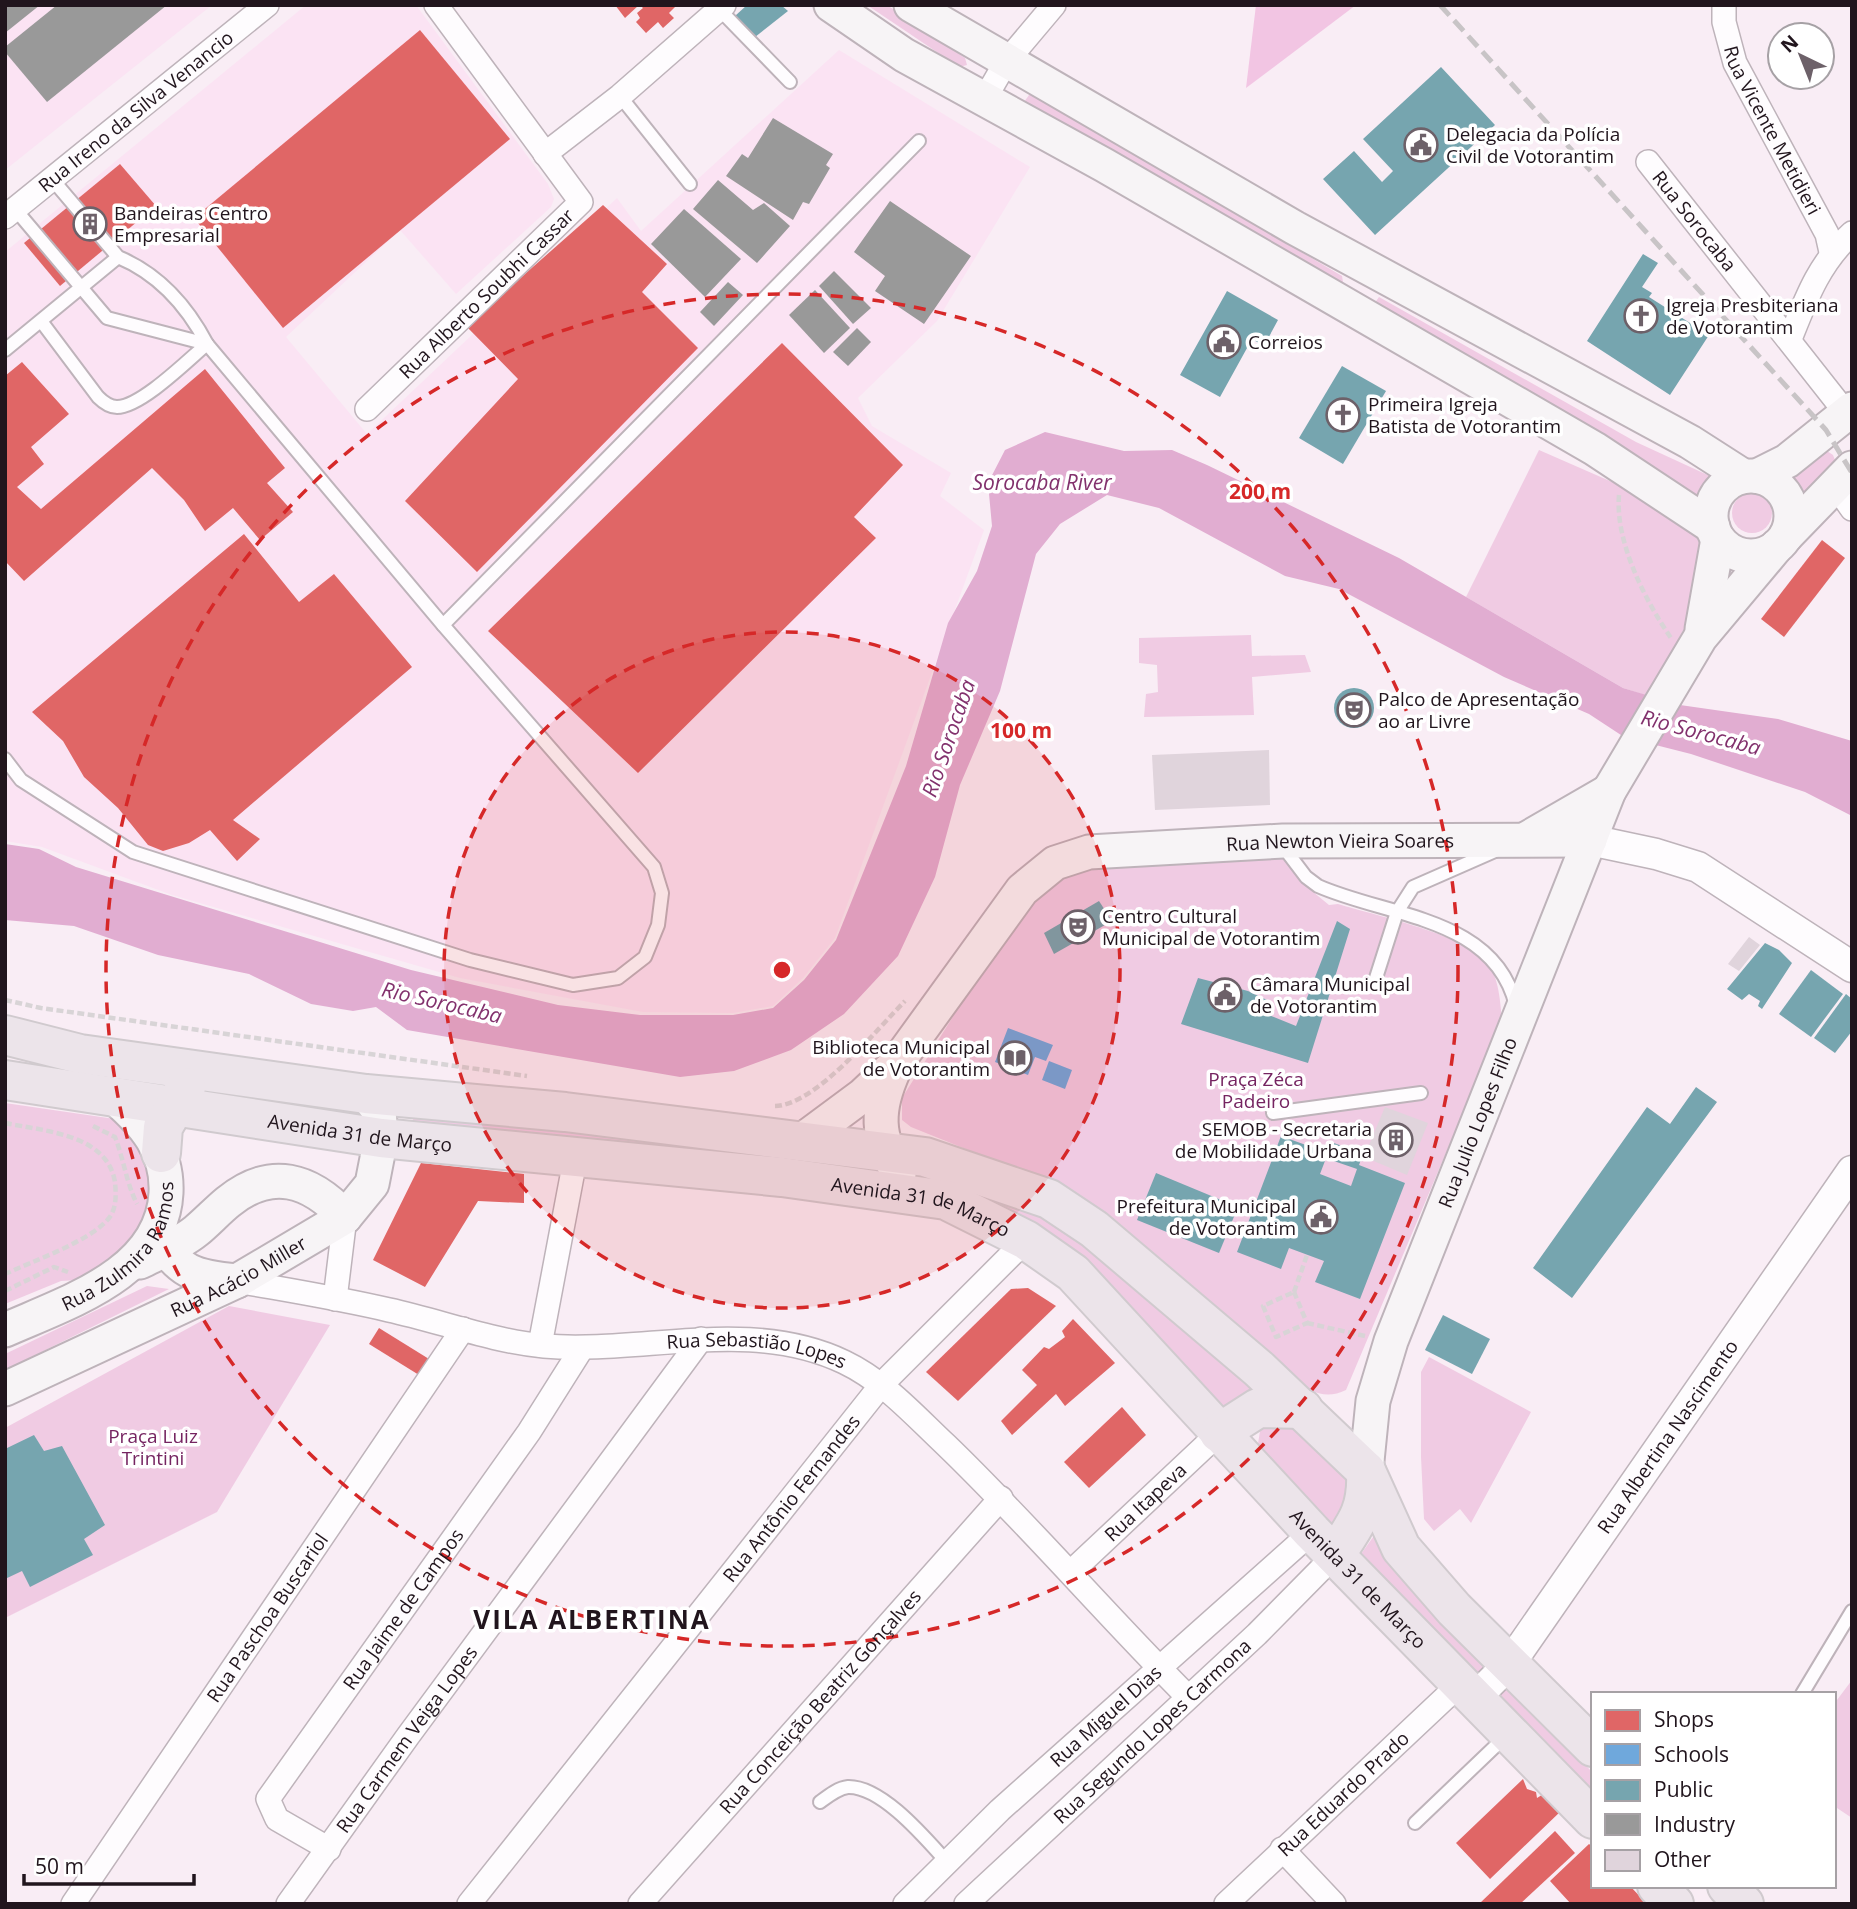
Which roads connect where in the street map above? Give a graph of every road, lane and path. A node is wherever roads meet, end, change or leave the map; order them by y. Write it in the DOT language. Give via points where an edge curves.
graph roads {
  1 [pos="267,5"];
  2 [pos="436,5"];
  3 [pos="831,5"];
  4 [pos="911,5"];
  5 [pos="1054,5"];
  6 [pos="1724,5"];
  7 [pos="722,7"];
  8 [pos="1006,62"];
  9 [pos="790,82"];
  10 [pos="620,96"];
  11 [pos="984,100"];
  12 [pos="919,141"];
  13 [pos="545,154"];
  14 [pos="1648,162"];
  15 [pos="52,179"];
  16 [pos="690,184"];
  17 [pos="10,213"];
  18 [pos="1852,233"];
  19 [pos="1831,252"];
  20 [pos="118,257"];
  21 [pos="1372,270"];
  22 [pos="80,288"];
  23 [pos="1351,310"];
  24 [pos="41,321"];
  25 [pos="1790,339"];
  26 [pos="207,344"];
  27 [pos="5,350"];
  28 [pos="367,409"];
  29 [pos="1845,421"];
  30 [pos="1625,469"];
  31 [pos="1750,476"];
  32 [pos="1846,487"];
  33 [pos="1716,533"];
  34 [pos="1781,541"];
  35 [pos="443,625"];
  36 [pos="1694,648"];
  37 [pos="1670,691"];
  38 [pos="5,758"];
  39 [pos="5,779"];
  40 [pos="21,780"];
  41 [pos="1612,786"];
  42 [pos="1525,840"];
  43 [pos="1590,840"];
  44 [pos="1279,841"];
  45 [pos="1397,912"];
  46 [pos="1852,967"];
  47 [pos="1374,981"];
  48 [pos="5,1000"];
  49 [pos="906,1000"];
  50 [pos="1519,1015"];
  51 [pos="5,1035"];
  52 [pos="896,1065"];
  53 [pos="207,1071"];
  54 [pos="539,1077"];
  55 [pos="5,1080"];
  56 [pos="1421,1093"];
  57 [pos="366,1094"];
  58 [pos="115,1098"];
  59 [pos="761,1106"];
  60 [pos="172,1108"];
  61 [pos="1273,1113"];
  62 [pos="5,1123"];
  63 [pos="86,1123"];
  64 [pos="381,1138"];
  65 [pos="801,1141"];
  66 [pos="886,1152"];
  67 [pos="161,1153"];
  68 [pos="576,1155"];
  69 [pos="1852,1171"];
  70 [pos="912,1195"];
  71 [pos="345,1217"];
  72 [pos="155,1232"];
  73 [pos="1026,1240"];
  74 [pos="1307,1255"];
  75 [pos="5,1274"];
  76 [pos="76,1275"];
  77 [pos="237,1281"];
  78 [pos="5,1291"];
  79 [pos="1294,1292"];
  80 [pos="335,1300"];
  81 [pos="1307,1323"];
  82 [pos="463,1329"];
  83 [pos="5,1330"];
  84 [pos="701,1339"];
  85 [pos="1391,1341"];
  86 [pos="540,1345"];
  87 [pos="582,1348"];
  88 [pos="882,1384"];
  89 [pos="5,1389"];
  90 [pos="1303,1409"];
  91 [pos="1219,1433"];
  92 [pos="1366,1471"];
  93 [pos="1001,1498"];
  94 [pos="1323,1544"];
  95 [pos="1070,1572"];
  96 [pos="1852,1611"];
  97 [pos="1511,1662"];
  98 [pos="1158,1667"];
  99 [pos="1469,1690"];
  100 [pos="1803,1692"];
  101 [pos="1187,1696"];
  102 [pos="1510,1733"];
  103 [pos="1591,1745"];
  104 [pos="820,1802"];
  105 [pos="1591,1817"];
  106 [pos="1415,1823"];
  107 [pos="329,1849"];
  108 [pos="1282,1849"];
  109 [pos="947,1862"];
  110 [pos="1659,1888"];
  111 [pos="1729,1888"];
  112 [pos="74,1904"];
  113 [pos="288,1904"];
  114 [pos="469,1904"];
  115 [pos="640,1904"];
  116 [pos="905,1904"];
  117 [pos="966,1904"];
  118 [pos="1226,1904"];
  119 [pos="1334,1904"];
  120 [pos="1674,1904"];
  121 [pos="1744,1904"];
  1 -- 15 [label="street, Rua Ireno da Silva Venancio"];
  2 -- 13 [label="street, Rua Alberto Soubhi Cassar"];
  3 -- 11 [label="main road" via="904,55"];
  4 -- 8 [label="main road"];
  5 -- 8 [label="street"];
  6 -- 19 [label="street, Rua Vicente Metidieri" via="1734,63 1827,234"];
  7 -- 9 [label="lane"];
  7 -- 10 [label="street"];
  8 -- 11 [label="street"];
  8 -- 21 [label="main road"];
  10 -- 13 [label="street"];
  10 -- 16 [label="lane"];
  11 -- 23 [label="main road"];
  12 -- 35 [label="lane"];
  13 -- 28 [label="street, Rua Alberto Soubhi Cassar" via="581,202"];
  14 -- 25 [label="street, Rua Sorocaba"];
  15 -- 17 [label="street, Rua Ireno da Silva Venancio"];
  15 -- 20 [label="lane"];
  17 -- 22 [label="lane"];
  18 -- 19 [label="street"];
  19 -- 25 [label="street"];
  20 -- 22 [label="lane"];
  20 -- 26 [label="lane" via="162,284 192,314"];
  21 -- 23 [label="main road"];
  21 -- 31 [label="main road"];
  22 -- 24 [label="lane"];
  22 -- 26 [label="lane" via="107,318"];
  23 -- 30 [label="main road"];
  24 -- 26 [label="lane" via="98,397 117,407 140,398"];
  24 -- 27 [label="lane"];
  25 -- 29 [label="street, Rua Sorocaba"];
  26 -- 35 [label="lane"];
  29 -- 31 [label="main road" via="1787,461"];
  30 -- 33 [label="main road"];
  30 -- 37 [label="path" via="1617,519 1650,608 1671,638"];
  31 -- 33 [label="main road" via="1731,481 1714,501"];
  31 -- 34 [label="main road" via="1780,487 1787,498 1791,524"];
  32 -- 34 [label="main road"];
  33 -- 34 [label="main road" via="1728,548 1752,556"];
  33 -- 36 [label="main road"];
  34 -- 36 [label="main road"];
  35 -- 40 [label="lane" via="654,867 662,893 658,925 645,957 618,978 573,985 470,960 134,852"];
  36 -- 37 [label="main road, Rua Julio Lopes Filho"];
  37 -- 41 [label="main road, Rua Julio Lopes Filho"];
  38 -- 40 [label="lane"];
  39 -- 40 [label="lane"];
  41 -- 42 [label="main road"];
  41 -- 43 [label="main road, Rua Julio Lopes Filho"];
  42 -- 43 [label="main road, Rua Newton Vieira Soares"];
  42 -- 44 [label="main road, Rua Newton Vieira Soares"];
  42 -- 45 [label="lane" via="1413,887"];
  43 -- 46 [label="street, Rua Newton Vieira Soares" via="1699,867"];
  43 -- 50 [label="main road, Rua Julio Lopes Filho"];
  44 -- 45 [label="lane" via="1318,886"];
  44 -- 52 [label="main road, Rua Newton Vieira Soares" via="1089,852 1055,863 1022,890"];
  45 -- 47 [label="lane"];
  45 -- 50 [label="lane" via="1462,935 1486,951 1514,994"];
  48 -- 54 [label="path"];
  49 -- 59 [label="path" via="817,1087 788,1105"];
  50 -- 85 [label="main road, Rua Julio Lopes Filho"];
  51 -- 53 [label="highway, Avenida 31 de Março" via="80,1054"];
  52 -- 65 [label="main road"];
  52 -- 66 [label="main road" via="880,1110"];
  53 -- 57 [label="highway, Avenida 31 de Março"];
  53 -- 60 [label="highway" via="185,1088"];
  55 -- 58 [label="highway, Avenida 31 de Março"];
  56 -- 61 [label="lane"];
  57 -- 64 [label="main road, Rua Acácio Miller" via="379,1111"];
  57 -- 65 [label="highway, Avenida 31 de Março"];
  58 -- 60 [label="highway, Avenida 31 de Março"];
  58 -- 67 [label="main road, Rua Zulmira Ramos" via="139,1120"];
  60 -- 64 [label="highway, Avenida 31 de Março"];
  60 -- 67 [label="highway" via="163,1127"];
  62 -- 75 [label="path" via="91,1145 113,1168 117,1196 110,1217 88,1234"];
  63 -- 72 [label="path" via="115,1137 125,1161 127,1184"];
  64 -- 68 [label="highway, Avenida 31 de Março"];
  64 -- 71 [label="main road, Rua Acácio Miller" via="372,1184"];
  65 -- 66 [label="highway, Avenida 31 de Março"];
  66 -- 70 [label="main road"];
  66 -- 90 [label="highway, Avenida 31 de Março" via="925,1157 1049,1199 1114,1246"];
  67 -- 72 [label="main road, Rua Zulmira Ramos" via="165,1215"];
  68 -- 70 [label="highway, Avenida 31 de Março"];
  68 -- 86 [label="street"];
  69 -- 97 [label="street, Rua Albertina Nascimento"];
  70 -- 73 [label="highway, Avenida 31 de Março" via="946,1200"];
  71 -- 72 [label="main road, Rua Zulmira Ramos" via="303,1184 283,1180 248,1188 195,1232"];
  71 -- 77 [label="main road, Rua Acácio Miller"];
  71 -- 80 [label="street"];
  72 -- 77 [label="main road" via="174,1261 189,1273"];
  72 -- 83 [label="main road, Rua Zulmira Ramos" via="117,1275"];
  73 -- 88 [label="street, Rua Antônio Fernandes"];
  73 -- 91 [label="highway, Avenida 31 de Março" via="1073,1273"];
  74 -- 79 [label="path"];
  76 -- 78 [label="path" via="54,1267"];
  77 -- 80 [label="street, Rua Sebastião Lopes"];
  77 -- 89 [label="main road, Rua Acácio Miller"];
  79 -- 81 [label="path"];
  79 -- 81 [label="path" via="1263,1306 1276,1337"];
  80 -- 82 [label="street, Rua Sebastião Lopes"];
  81 -- 85 [label="path"];
  82 -- 86 [label="street, Rua Sebastião Lopes"];
  82 -- 112 [label="street, Rua Paschoa Buscariol"];
  84 -- 87 [label="street, Rua Sebastião Lopes"];
  84 -- 88 [label="street, Rua Sebastião Lopes" via="796,1345 844,1362"];
  84 -- 107 [label="street, Rua Carmem Veiga Lopes"];
  85 -- 92 [label="main road, Rua Julio Lopes Filho" via="1373,1401"];
  86 -- 87 [label="street, Rua Sebastião Lopes"];
  87 -- 107 [label="street, Rua Jaime de Campos" via="528,1432 268,1799 277,1819"];
  88 -- 93 [label="street, Rua Sebastião Lopes"];
  88 -- 114 [label="street, Rua Antônio Fernandes"];
  90 -- 91 [label="highway" via="1258,1408"];
  90 -- 92 [label="highway, Avenida 31 de Março"];
  91 -- 94 [label="highway, Avenida 31 de Março"];
  91 -- 95 [label="street, Rua Itapeva"];
  92 -- 94 [label="highway" via="1367,1498 1360,1519"];
  92 -- 97 [label="highway, Avenida 31 de Março" via="1401,1548 1454,1609"];
  93 -- 95 [label="street, Rua Sebastião Lopes"];
  93 -- 115 [label="street, Rua Conceição Beatriz Gonçalves"];
  94 -- 98 [label="street, Rua Miguel Dias"];
  94 -- 99 [label="highway, Avenida 31 de Março"];
  94 -- 101 [label="street, Rua Segundo Lopes Carmona" via="1257,1634"];
  95 -- 98 [label="street, Rua Sebastião Lopes"];
  96 -- 100 [label="lane"];
  97 -- 99 [label="street, Rua Albertina Nascimento"];
  97 -- 103 [label="highway, Avenida 31 de Março"];
  98 -- 101 [label="street, Rua Sebastião Lopes"];
  98 -- 109 [label="street, Rua Miguel Dias"];
  99 -- 102 [label="highway, Avenida 31 de Março"];
  99 -- 108 [label="street, Rua Eduardo Prado"];
  101 -- 117 [label="street, Rua Segundo Lopes Carmona"];
  102 -- 105 [label="highway, Avenida 31 de Março"];
  102 -- 106 [label="lane"];
  104 -- 109 [label="lane" via="846,1787 860,1789 904,1816"];
  107 -- 113 [label="street, Rua Carmem Veiga Lopes"];
  108 -- 118 [label="street, Rua Eduardo Prado"];
  108 -- 119 [label="street"];
  109 -- 116 [label="street, Rua Miguel Dias"];
  110 -- 120 [label="highway"];
  111 -- 121 [label="highway"];
}
